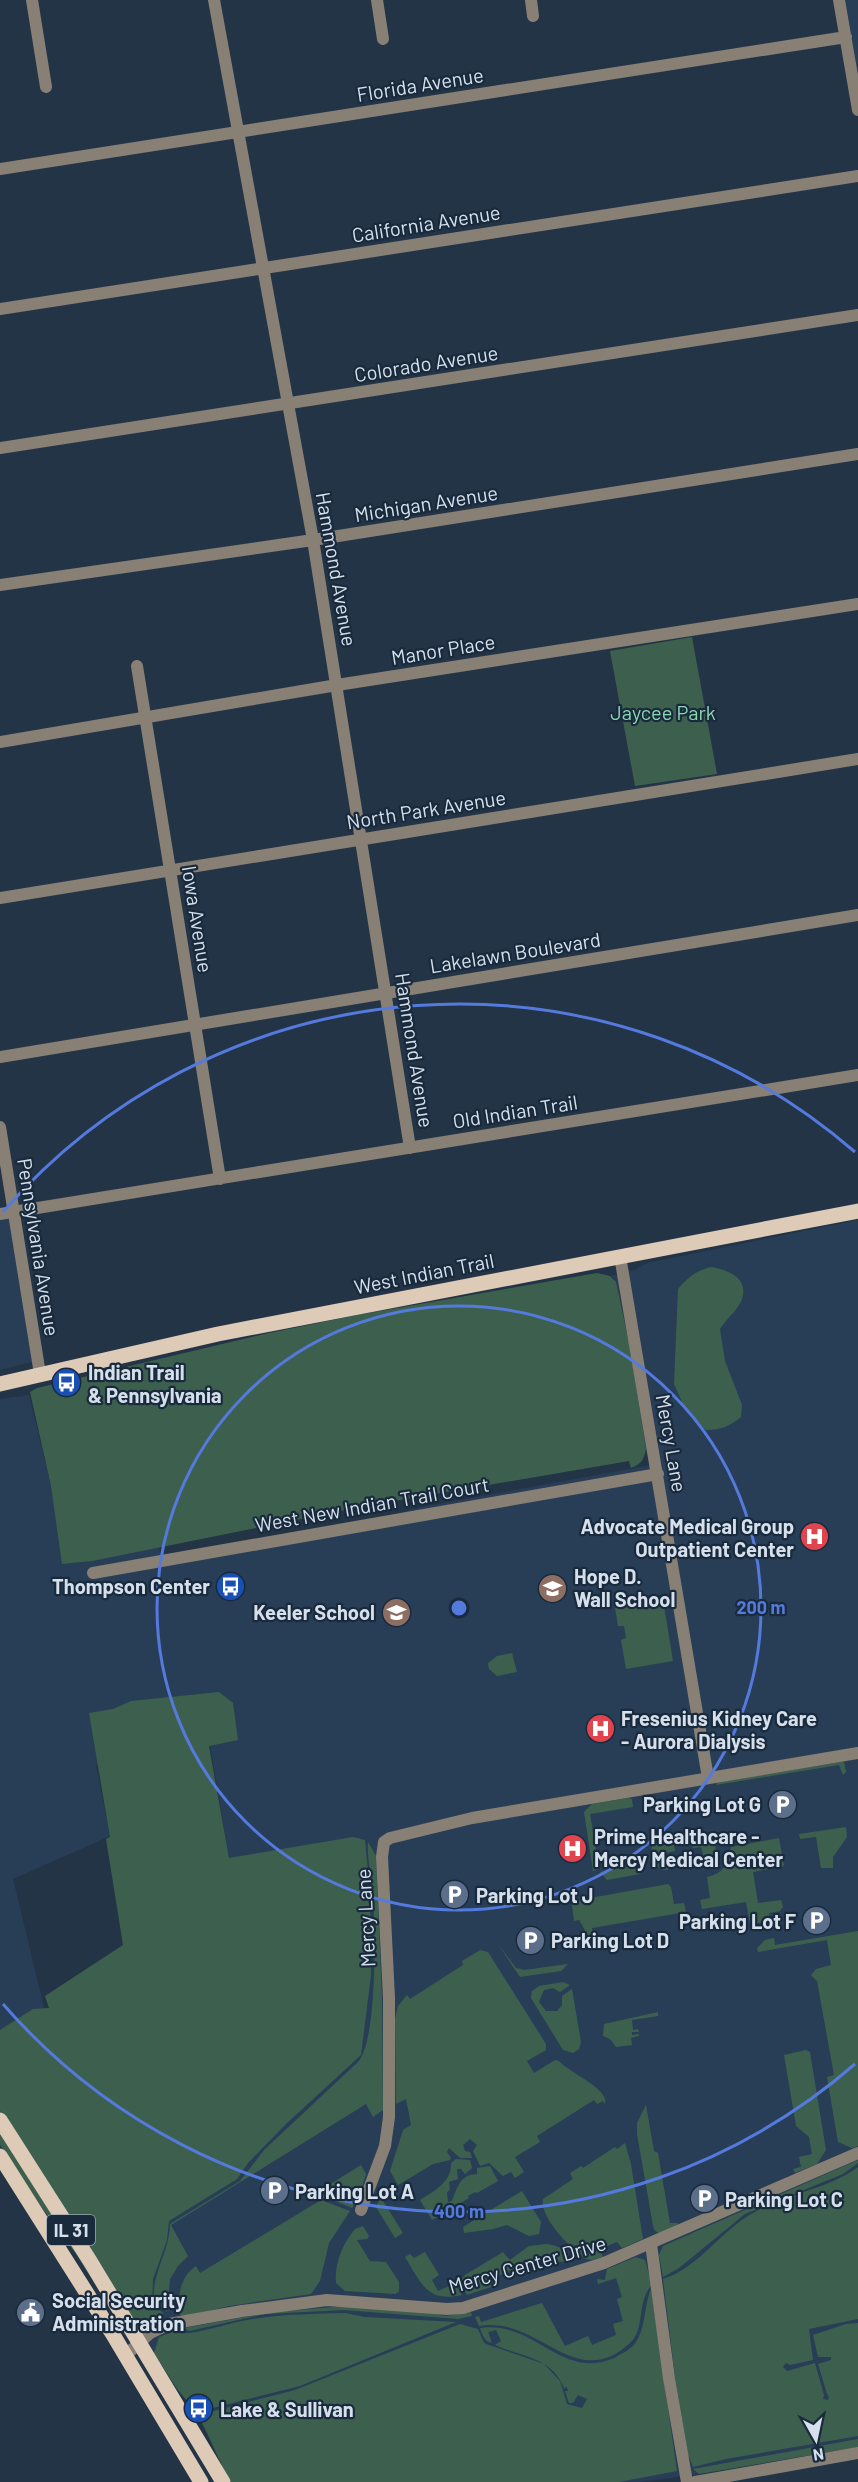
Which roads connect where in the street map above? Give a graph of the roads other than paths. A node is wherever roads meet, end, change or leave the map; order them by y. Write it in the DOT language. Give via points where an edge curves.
graph roads {
  1 [pos="32,0"];
  2 [pos="214,0"];
  3 [pos="377,0"];
  4 [pos="531,0"];
  5 [pos="839,0"];
  6 [pos="533,16"];
  7 [pos="846,37"];
  8 [pos="383,39"];
  9 [pos="46,87"];
  10 [pos="858,110"];
  11 [pos="237,132"];
  12 [pos="0,169"];
  13 [pos="858,176"];
  14 [pos="262,269"];
  15 [pos="0,309"];
  16 [pos="858,315"];
  17 [pos="287,404"];
  18 [pos="0,448"];
  19 [pos="858,454"];
  20 [pos="313,540"];
  21 [pos="0,585"];
  22 [pos="858,604"];
  23 [pos="137,666"];
  24 [pos="337,685"];
  25 [pos="146,718"];
  26 [pos="0,742"];
  27 [pos="858,759"];
  28 [pos="362,839"];
  29 [pos="170,870"];
  30 [pos="0,898"];
  31 [pos="858,915"];
  32 [pos="386,992"];
  33 [pos="195,1024"];
  34 [pos="0,1057"];
  35 [pos="858,1075"];
  36 [pos="0,1127"];
  37 [pos="410,1148"];
  38 [pos="220,1179"];
  39 [pos="858,1211"];
  40 [pos="13,1212"];
  41 [pos="0,1214"];
  42 [pos="620,1256"];
  43 [pos="40,1374"];
  44 [pos="0,1384"];
  45 [pos="658,1474"];
  46 [pos="93,1573"];
  47 [pos="858,1753"];
  48 [pos="708,1779"];
  49 [pos="0,2120"];
  50 [pos="858,2153"];
  51 [pos="0,2156"];
  52 [pos="361,2210"];
  53 [pos="651,2244"];
  54 [pos="140,2342"];
  55 [pos="126,2355"];
  56 [pos="858,2453"];
  57 [pos="201,2482"];
  58 [pos="223,2482"];
  59 [pos="687,2482"];
  60 [pos="694,2482"];
  1 -- 9 [label="street"];
  2 -- 11 [label="street, Hammond Avenue"];
  3 -- 8 [label="street"];
  4 -- 6 [label="street"];
  5 -- 7 [label="street"];
  7 -- 10 [label="street"];
  7 -- 11 [label="street, Florida Avenue"];
  11 -- 12 [label="street, Florida Avenue"];
  11 -- 14 [label="street, Hammond Avenue"];
  13 -- 14 [label="street, California Avenue"];
  14 -- 15 [label="street, California Avenue"];
  14 -- 17 [label="street, Hammond Avenue"];
  16 -- 17 [label="street, Colorado Avenue"];
  17 -- 18 [label="street, Colorado Avenue"];
  17 -- 20 [label="street, Hammond Avenue"];
  19 -- 20 [label="street, Michigan Avenue"];
  20 -- 21 [label="street, Michigan Avenue"];
  20 -- 24 [label="street, Hammond Avenue"];
  22 -- 24 [label="street, Manor Place"];
  23 -- 25 [label="street, Iowa Avenue"];
  24 -- 25 [label="street, Manor Place"];
  24 -- 28 [label="street, Hammond Avenue"];
  25 -- 26 [label="street, Manor Place"];
  25 -- 29 [label="street, Iowa Avenue"];
  27 -- 28 [label="street, North Park Avenue"];
  28 -- 29 [label="street, North Park Avenue"];
  28 -- 32 [label="street, Hammond Avenue"];
  29 -- 30 [label="street, North Park Avenue"];
  29 -- 33 [label="street, Iowa Avenue"];
  31 -- 32 [label="street, Lakelawn Boulevard"];
  32 -- 33 [label="street, Lakelawn Boulevard"];
  32 -- 37 [label="street, Hammond Avenue"];
  33 -- 34 [label="street, Lakelawn Boulevard"];
  33 -- 38 [label="street, Iowa Avenue"];
  35 -- 37 [label="street, Old Indian Trail"];
  36 -- 40 [label="street, Pennsylvania Avenue"];
  37 -- 38 [label="street, Old Indian Trail"];
  38 -- 40 [label="street, Old Indian Trail"];
  39 -- 42 [label="main road, West Indian Trail"];
  40 -- 41 [label="street, Old Indian Trail"];
  40 -- 43 [label="street, Pennsylvania Avenue"];
  42 -- 43 [label="main road, West Indian Trail" via="218,1334"];
  42 -- 45 [label="street, Mercy Lane"];
  43 -- 44 [label="main road, West Indian Trail"];
  45 -- 46 [label="street, West New Indian Trail Court"];
  45 -- 48 [label="street, Mercy Lane"];
  47 -- 48 [label="street, Mercy Lane"];
  48 -- 52 [label="street, Mercy Lane" via="472,1818 384,1842 381,1857 389,1998 389,2117 385,2146"];
  49 -- 54 [label="main road, IL 31"];
  50 -- 53 [label="street, Mercy Center Drive"];
  51 -- 55 [label="main road"];
  53 -- 54 [label="street, Mercy Center Drive" via="604,2264 463,2308 327,2300 177,2322 150,2333"];
  53 -- 59 [label="street"];
  54 -- 55 [label="street, Mercy Center Drive"];
  54 -- 58 [label="main road, IL 31"];
  55 -- 57 [label="main road"];
  56 -- 60 [label="street"];
}
